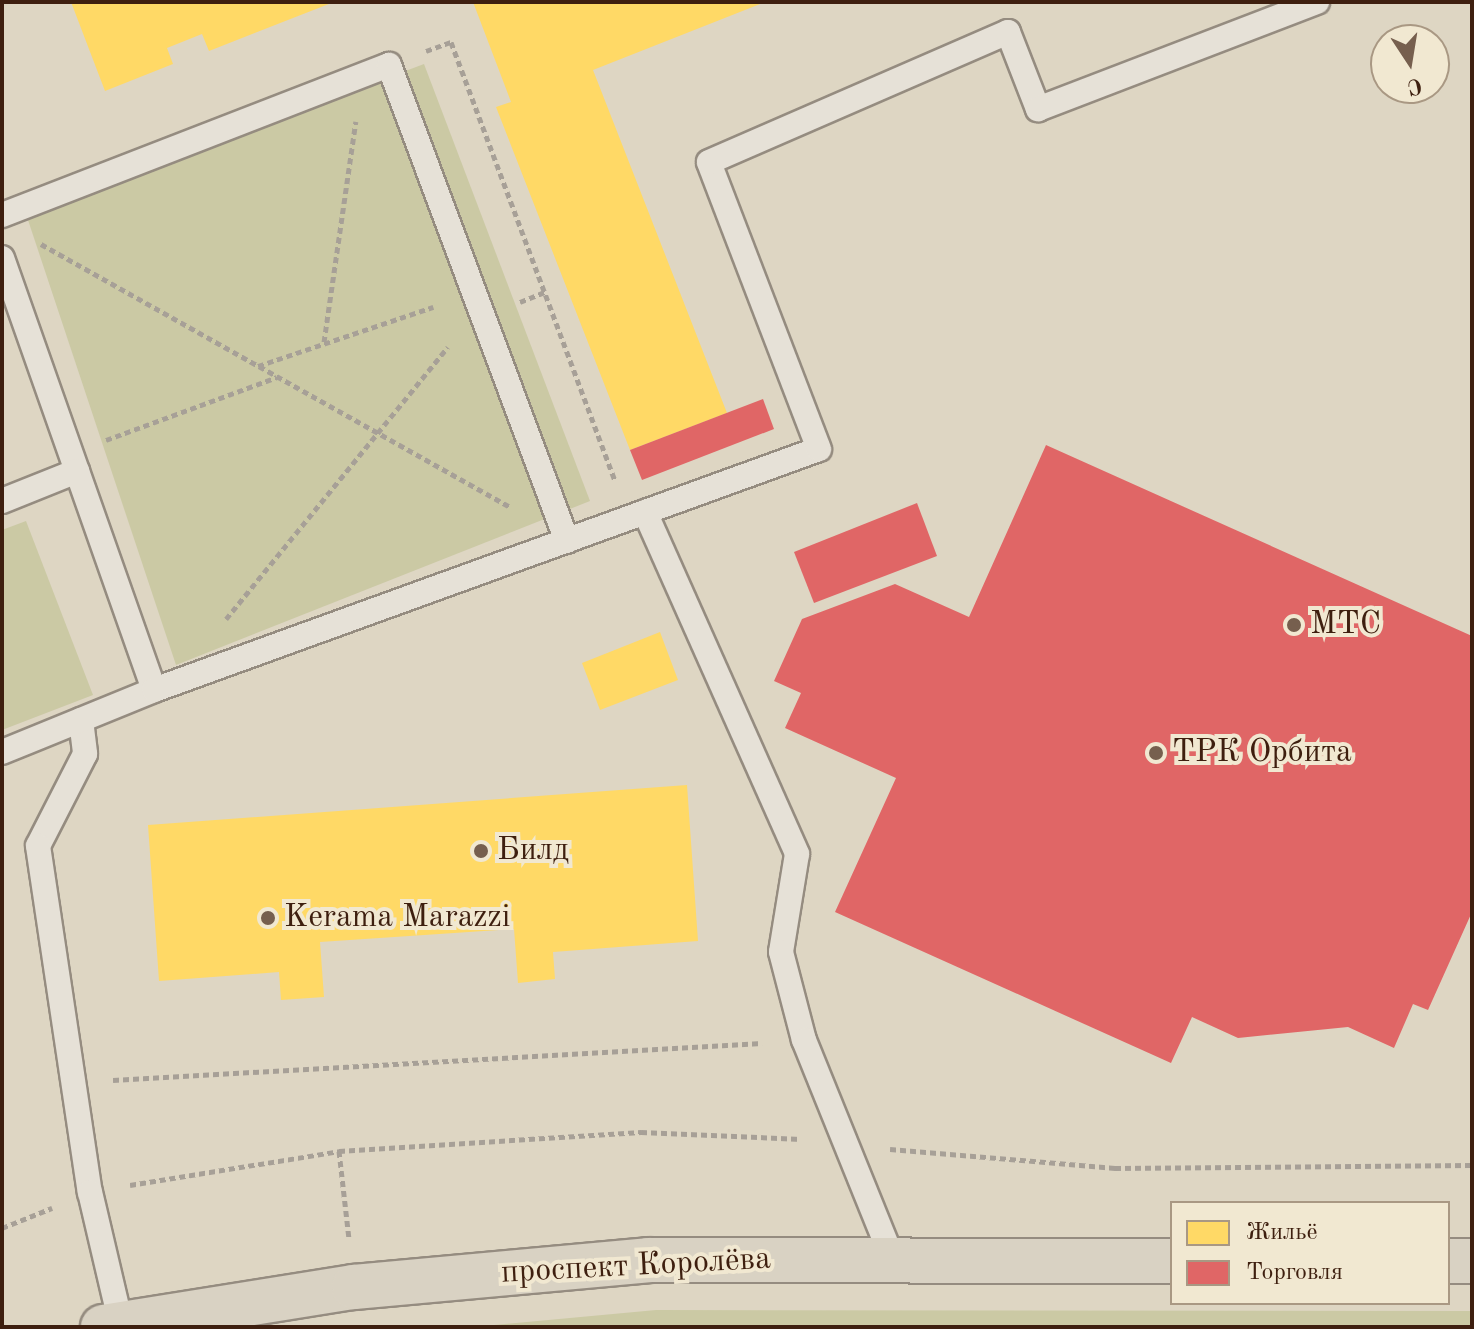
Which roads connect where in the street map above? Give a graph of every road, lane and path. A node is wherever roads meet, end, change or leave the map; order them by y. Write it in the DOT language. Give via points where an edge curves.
graph roads {
  1 [pos="1317,2"];
  2 [pos="389,65"];
  3 [pos="353,78"];
  4 [pos="11,212"];
  5 [pos="2,258"];
  6 [pos="435,313"];
  7 [pos="443,333"];
  8 [pos="324,342"];
  9 [pos="258,366"];
  10 [pos="278,377"];
  11 [pos="380,434"];
  12 [pos="74,462"];
  13 [pos="2,501"];
  14 [pos="637,515"];
  15 [pos="561,542"];
  16 [pos="214,668"];
  17 [pos="154,690"];
  18 [pos="81,720"];
  19 [pos="2,752"];
  20 [pos="804,1040"];
  21 [pos="72,1083"];
  22 [pos="845,1141"];
  23 [pos="1472,1165"];
  24 [pos="90,1192"];
  25 [pos="2,1228"];
  26 [pos="893,1260"];
  27 [pos="1170,1261"];
  28 [pos="1450,1261"];
  29 [pos="1472,1261"];
  30 [pos="112,1325"];
  1 -- 14 [label="lane" via="1038,109 1008,32 709,162 819,449"];
  2 -- 3 [label="lane"];
  2 -- 14 [label="path" via="451,42"];
  2 -- 15 [label="lane"];
  3 -- 4 [label="lane"];
  3 -- 8 [label="path" via="360,100"];
  4 -- 9 [label="path" via="31,239"];
  5 -- 12 [label="lane"];
  6 -- 8 [label="path" via="431,303"];
  7 -- 11 [label="path" via="449,351"];
  8 -- 9 [label="path"];
  9 -- 10 [label="path"];
  10 -- 11 [label="path"];
  10 -- 12 [label="path"];
  11 -- 15 [label="path" via="546,527"];
  11 -- 16 [label="path" via="206,644"];
  12 -- 13 [label="lane"];
  12 -- 17 [label="lane"];
  14 -- 15 [label="lane"];
  14 -- 20 [label="lane" via="797,854 781,952"];
  15 -- 16 [label="lane"];
  16 -- 17 [label="lane"];
  17 -- 18 [label="lane"];
  18 -- 19 [label="lane"];
  18 -- 21 [label="lane" via="85,754 38,846"];
  20 -- 21 [label="path"];
  20 -- 22 [label="lane"];
  21 -- 24 [label="lane"];
  22 -- 23 [label="path" via="936,1156 1115,1168"];
  22 -- 24 [label="path" via="641,1132 355,1150"];
  22 -- 26 [label="lane"];
  24 -- 25 [label="path"];
  24 -- 30 [label="lane"];
  26 -- 27 [label="main road, проспект Королёва"];
  26 -- 30 [label="main road, проспект Королёва" via="648,1260 354,1287"];
  28 -- 29 [label="main road"];
}
